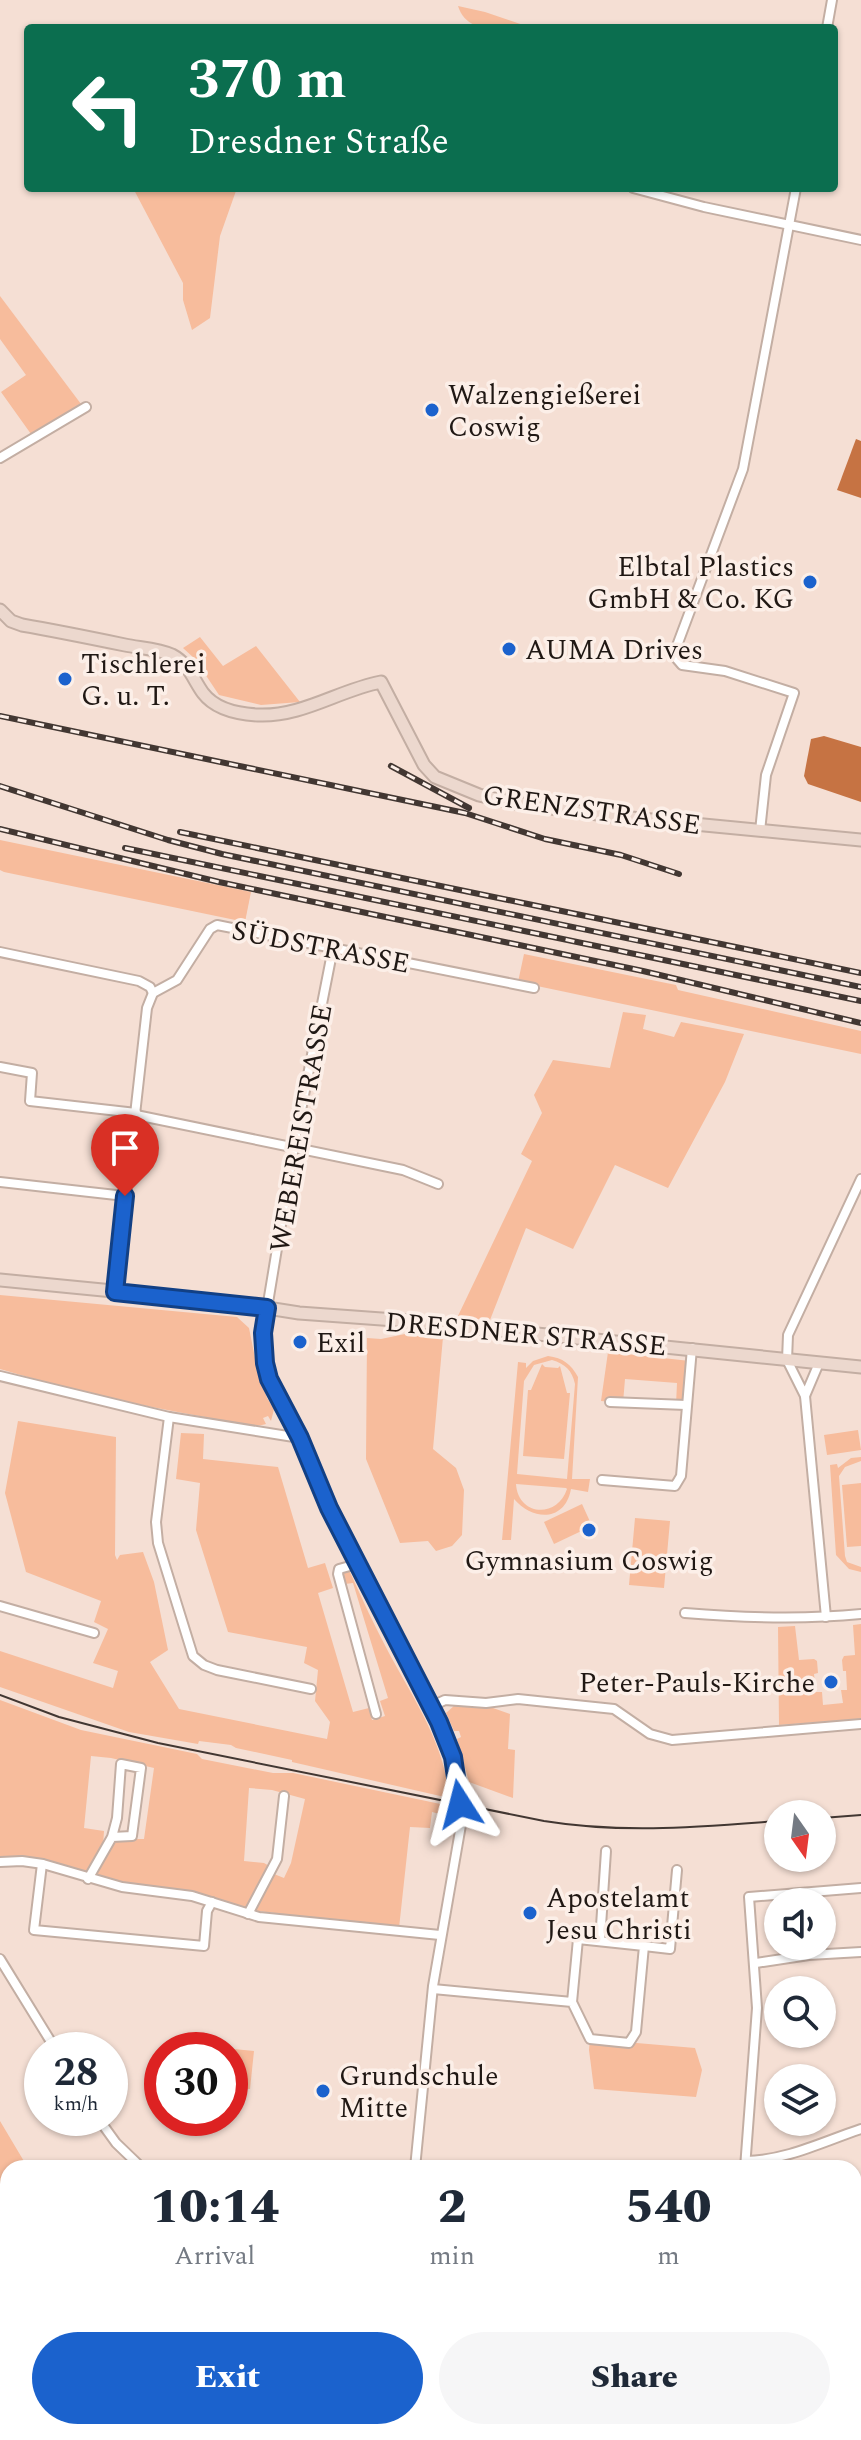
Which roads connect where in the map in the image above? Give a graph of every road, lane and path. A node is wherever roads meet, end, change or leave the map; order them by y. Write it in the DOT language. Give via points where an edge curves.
graph roads {
  1 [pos="832,0"];
  2 [pos="828,24"];
  3 [pos="648,192"];
  4 [pos="795,192"];
  5 [pos="789,223"];
  6 [pos="861,240"];
  7 [pos="86,407"];
  8 [pos="0,458"];
  9 [pos="0,610"];
  10 [pos="760,831"];
  11 [pos="861,840"];
  12 [pos="333,948"];
  13 [pos="0,952"];
  14 [pos="534,988"];
  15 [pos="153,993"];
  16 [pos="0,1067"];
  17 [pos="136,1114"];
  18 [pos="294,1146"];
  19 [pos="861,1179"];
  20 [pos="0,1182"];
  21 [pos="438,1184"];
  22 [pos="125,1196"];
  23 [pos="0,1280"];
  24 [pos="115,1292"];
  25 [pos="267,1308"];
  26 [pos="692,1348"];
  27 [pos="787,1360"];
  28 [pos="819,1363"];
  29 [pos="861,1367"];
  30 [pos="0,1376"];
  31 [pos="805,1396"];
  32 [pos="610,1402"];
  33 [pos="686,1405"];
  34 [pos="169,1417"];
  35 [pos="300,1438"];
  36 [pos="602,1480"];
  37 [pos="357,1564"];
  38 [pos="0,1606"];
  39 [pos="685,1613"];
  40 [pos="861,1614"];
  41 [pos="826,1617"];
  42 [pos="94,1633"];
  43 [pos="311,1689"];
  44 [pos="432,1706"];
  45 [pos="376,1714"];
  46 [pos="861,1724"];
  47 [pos="284,1796"];
  48 [pos="112,1837"];
  49 [pos="606,1851"];
  50 [pos="0,1862"];
  51 [pos="42,1864"];
  52 [pos="677,1870"];
  53 [pos="88,1879"];
  54 [pos="861,1888"];
  55 [pos="212,1902"];
  56 [pos="248,1914"];
  57 [pos="440,1935"];
  58 [pos="600,1941"];
  59 [pos="644,1946"];
  60 [pos="861,1952"];
  61 [pos="0,1959"];
  62 [pos="756,1963"];
  63 [pos="433,1989"];
  64 [pos="572,2002"];
  65 [pos="45,2032"];
  66 [pos="861,2129"];
  67 [pos="111,2136"];
  68 [pos="134,2160"];
  69 [pos="416,2160"];
  70 [pos="746,2160"];
  71 [pos="773,2160"];
  1 -- 2 [label="street"];
  3 -- 5 [label="street"];
  4 -- 5 [label="street"];
  5 -- 6 [label="street"];
  5 -- 10 [label="street" via="743,469 676,658 682,665 725,671 794,693 766,775"];
  7 -- 8 [label="street"];
  9 -- 10 [label="street, GRENZSTRASSE" via="22,625 171,654 193,673 216,706 256,715 309,707 381,682 424,765 435,777 479,795"];
  10 -- 11 [label="street, GRENZSTRASSE"];
  12 -- 14 [label="street, SÜDSTRASSE"];
  12 -- 15 [label="street, SÜDSTRASSE" via="217,925 204,935 177,980"];
  12 -- 18 [label="street, WEBEREISTRASSE"];
  13 -- 15 [label="street" via="139,981"];
  15 -- 17 [label="street"];
  16 -- 17 [label="street" via="32,1073 30,1101"];
  17 -- 18 [label="street"];
  17 -- 22 [label="street"];
  18 -- 21 [label="street" via="403,1170"];
  18 -- 25 [label="street, WEBEREISTRASSE"];
  19 -- 27 [label="street" via="788,1335"];
  20 -- 22 [label="street"];
  22 -- 24 [label="street"];
  23 -- 24 [label="street, DRESDNER STRASSE"];
  24 -- 25 [label="street, DRESDNER STRASSE"];
  25 -- 26 [label="street, DRESDNER STRASSE"];
  25 -- 35 [label="street, WEBEREISTRASSE" via="263,1333 269,1379"];
  26 -- 27 [label="street, DRESDNER STRASSE"];
  26 -- 33 [label="street"];
  27 -- 28 [label="street, DRESDNER STRASSE"];
  27 -- 31 [label="street"];
  28 -- 29 [label="street, DRESDNER STRASSE"];
  28 -- 31 [label="street"];
  30 -- 34 [label="street"];
  31 -- 41 [label="street"];
  32 -- 33 [label="street"];
  33 -- 36 [label="street" via="681,1476 675,1486"];
  34 -- 35 [label="street"];
  34 -- 43 [label="street" via="158,1543 193,1656 217,1670"];
  35 -- 37 [label="street, WEBEREISTRASSE"];
  37 -- 44 [label="street, WEBEREISTRASSE"];
  37 -- 45 [label="street" via="338,1574"];
  38 -- 42 [label="street"];
  39 -- 41 [label="street" via="761,1620"];
  40 -- 41 [label="street"];
  44 -- 46 [label="street" via="445,1700 518,1699 614,1709 650,1734 672,1740"];
  44 -- 57 [label="street, WEBEREISTRASSE" via="453,1757 460,1792 461,1825"];
  47 -- 56 [label="street" via="277,1859"];
  48 -- 48 [label="street" via="121,1764 141,1768 132,1836"];
  48 -- 53 [label="street"];
  49 -- 58 [label="street"];
  50 -- 51 [label="street"];
  51 -- 53 [label="street"];
  51 -- 55 [label="street" via="34,1930 204,1946"];
  52 -- 59 [label="street" via="670,1949"];
  53 -- 55 [label="street"];
  54 -- 62 [label="street" via="749,1897"];
  55 -- 56 [label="street"];
  56 -- 57 [label="street"];
  57 -- 63 [label="street, WEBEREISTRASSE"];
  58 -- 59 [label="street"];
  58 -- 64 [label="street" via="578,1939"];
  59 -- 64 [label="street" via="636,2032 629,2043 590,2039"];
  60 -- 62 [label="street"];
  61 -- 65 [label="street"];
  62 -- 70 [label="street"];
  63 -- 64 [label="street"];
  63 -- 69 [label="street, WEBEREISTRASSE"];
  66 -- 71 [label="street"];
  67 -- 68 [label="street"];
}
